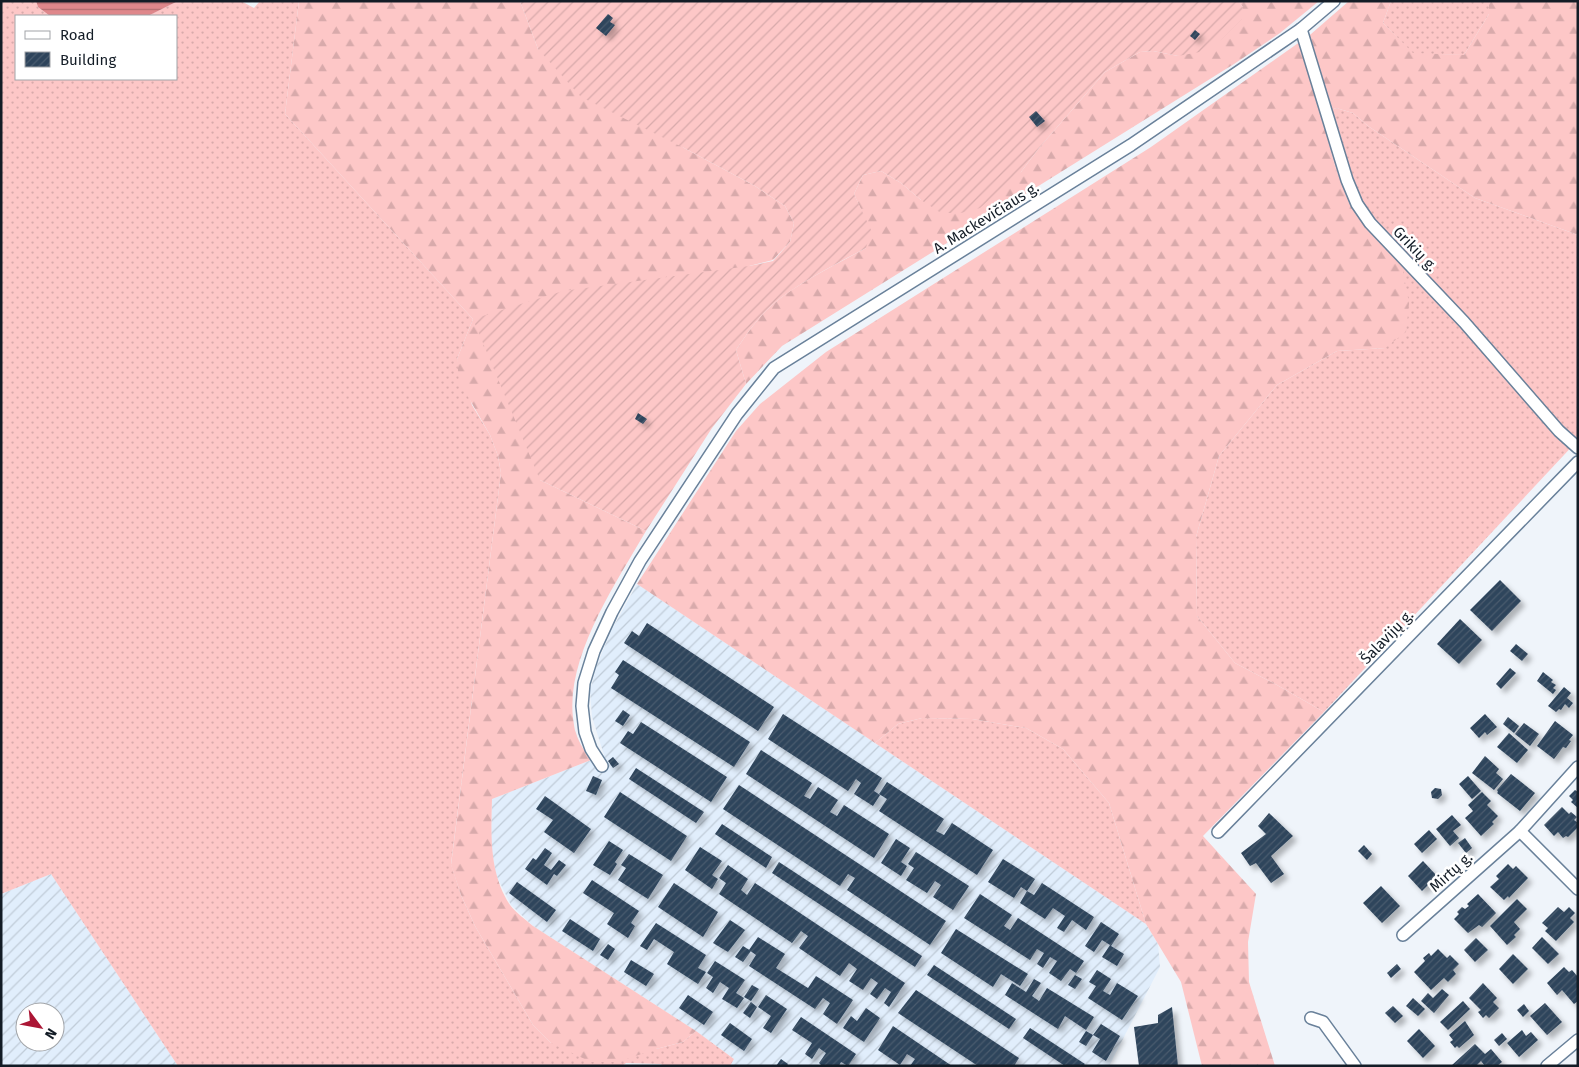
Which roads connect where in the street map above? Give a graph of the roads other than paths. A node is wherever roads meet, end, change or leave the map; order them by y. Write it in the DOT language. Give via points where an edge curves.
graph roads {
  1 [pos="1334,1"];
  2 [pos="1302,28"];
  3 [pos="1578,448"];
  4 [pos="1578,462"];
  5 [pos="602,766"];
  6 [pos="1578,767"];
  7 [pos="1520,831"];
  8 [pos="1218,832"];
  9 [pos="1578,889"];
  10 [pos="1403,935"];
  11 [pos="1311,1018"];
  12 [pos="1578,1040"];
  13 [pos="1355,1066"];
  14 [pos="1547,1066"];
  1 -- 2 [label="street, A. Mackevičiaus g."];
  2 -- 3 [label="street, Grikių g." via="1357,204 1370,223"];
  2 -- 5 [label="street, A. Mackevičiaus g." via="1131,145 774,368 737,414 640,561 594,651 584,683 582,706 591,749"];
  4 -- 8 [label="street, Šalavijų g."];
  6 -- 7 [label="street, Mirtų g."];
  7 -- 9 [label="street"];
  7 -- 10 [label="street, Mirtų g."];
  11 -- 13 [label="street" via="1323,1022"];
  12 -- 14 [label="street"];
}
